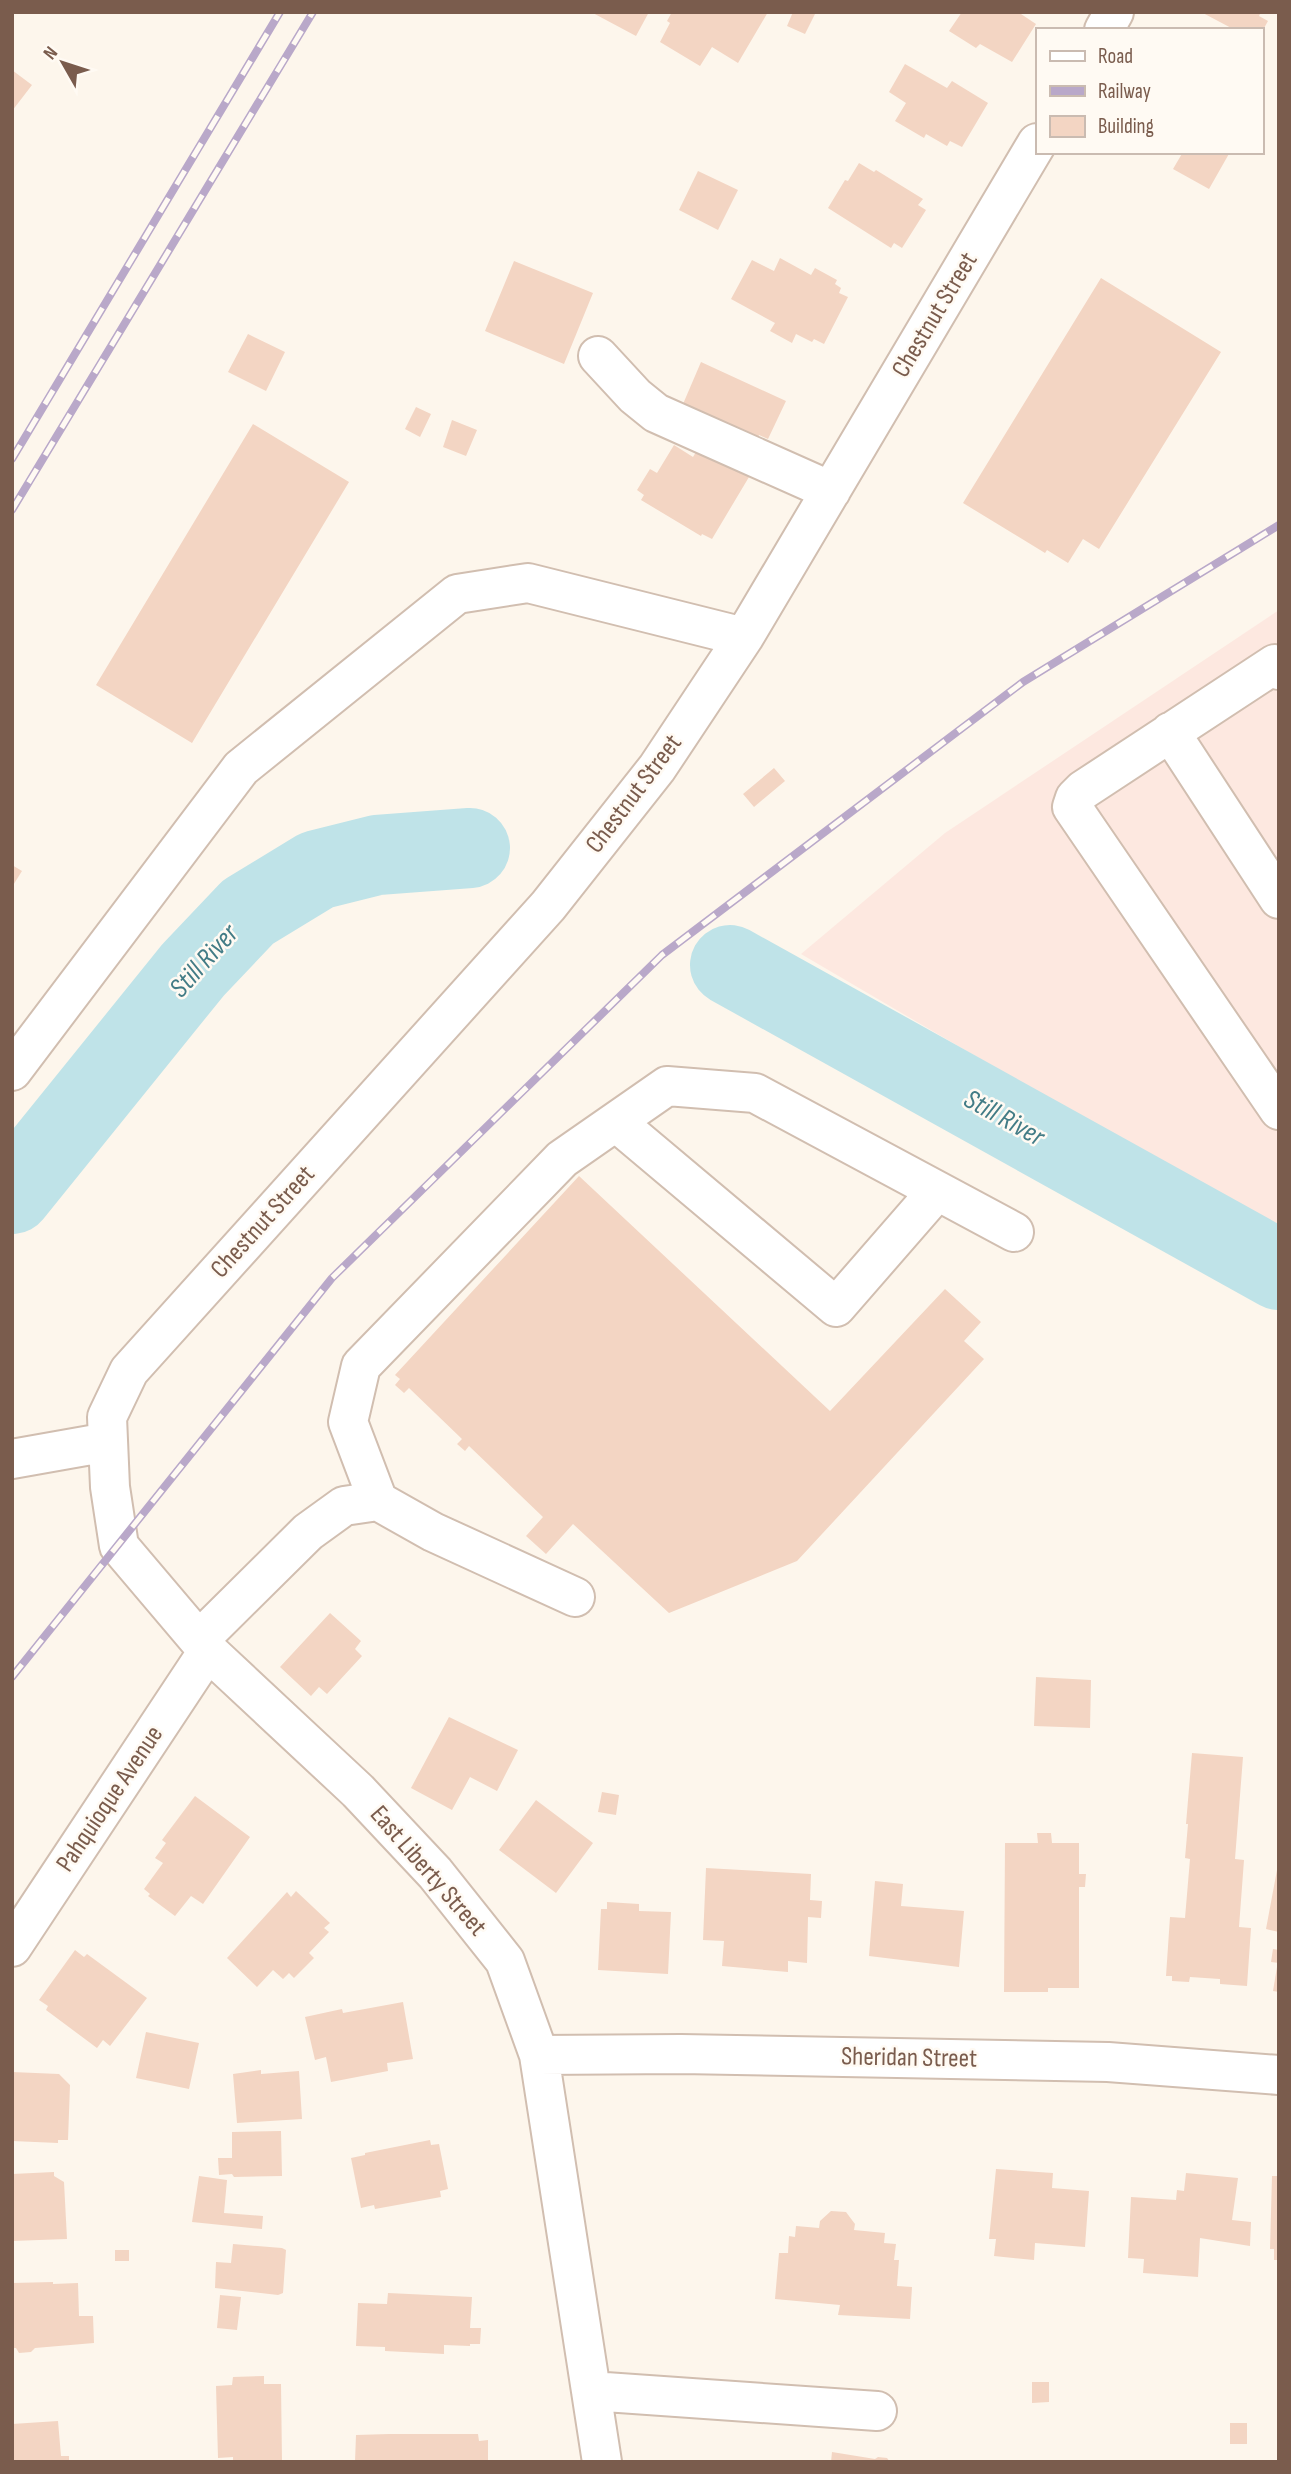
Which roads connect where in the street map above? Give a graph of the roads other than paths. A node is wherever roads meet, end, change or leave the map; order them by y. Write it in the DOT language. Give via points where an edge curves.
graph roads {
  1 [pos="1114,12"];
  2 [pos="1105,28"];
  3 [pos="1036,145"];
  4 [pos="598,356"];
  5 [pos="831,491"];
  6 [pos="744,637"];
  7 [pos="1277,665"];
  8 [pos="1170,732"];
  9 [pos="1279,899"];
  10 [pos="12,1071"];
  11 [pos="1279,1110"];
  12 [pos="616,1122"];
  13 [pos="937,1191"];
  14 [pos="1014,1232"];
  15 [pos="129,1371"];
  16 [pos="108,1442"];
  17 [pos="12,1459"];
  18 [pos="378,1501"];
  19 [pos="575,1597"];
  20 [pos="204,1646"];
  21 [pos="12,1947"];
  22 [pos="539,2055"];
  23 [pos="1279,2075"];
  24 [pos="591,2391"];
  25 [pos="877,2411"];
  26 [pos="602,2462"];
  1 -- 2 [label="street"];
  3 -- 5 [label="street, Chestnut Street"];
  4 -- 5 [label="street" via="656,413"];
  5 -- 6 [label="street, Chestnut Street"];
  6 -- 10 [label="street" via="528,583 457,594 241,768"];
  6 -- 15 [label="street, Chestnut Street" via="657,768 548,906"];
  7 -- 8 [label="street"];
  8 -- 9 [label="street"];
  8 -- 11 [label="street" via="1083,790 1072,807"];
  12 -- 13 [label="street" via="667,1086 755,1093"];
  12 -- 13 [label="street" via="836,1307"];
  12 -- 18 [label="street" via="562,1159 361,1366 348,1422"];
  13 -- 14 [label="street"];
  15 -- 16 [label="street, East Liberty Street" via="107,1417"];
  16 -- 17 [label="street"];
  16 -- 20 [label="street, East Liberty Street" via="119,1546"];
  18 -- 19 [label="street" via="433,1532"];
  18 -- 20 [label="street, Pahquioque Avenue" via="344,1506 309,1532"];
  20 -- 21 [label="street, Pahquioque Avenue"];
  20 -- 22 [label="street, East Liberty Street" via="358,1791 435,1873 505,1961"];
  22 -- 23 [label="street, Sheridan Street" via="1108,2062"];
  22 -- 24 [label="street, East Liberty Street"];
  24 -- 25 [label="street"];
  24 -- 26 [label="street, East Liberty Street"];
}
